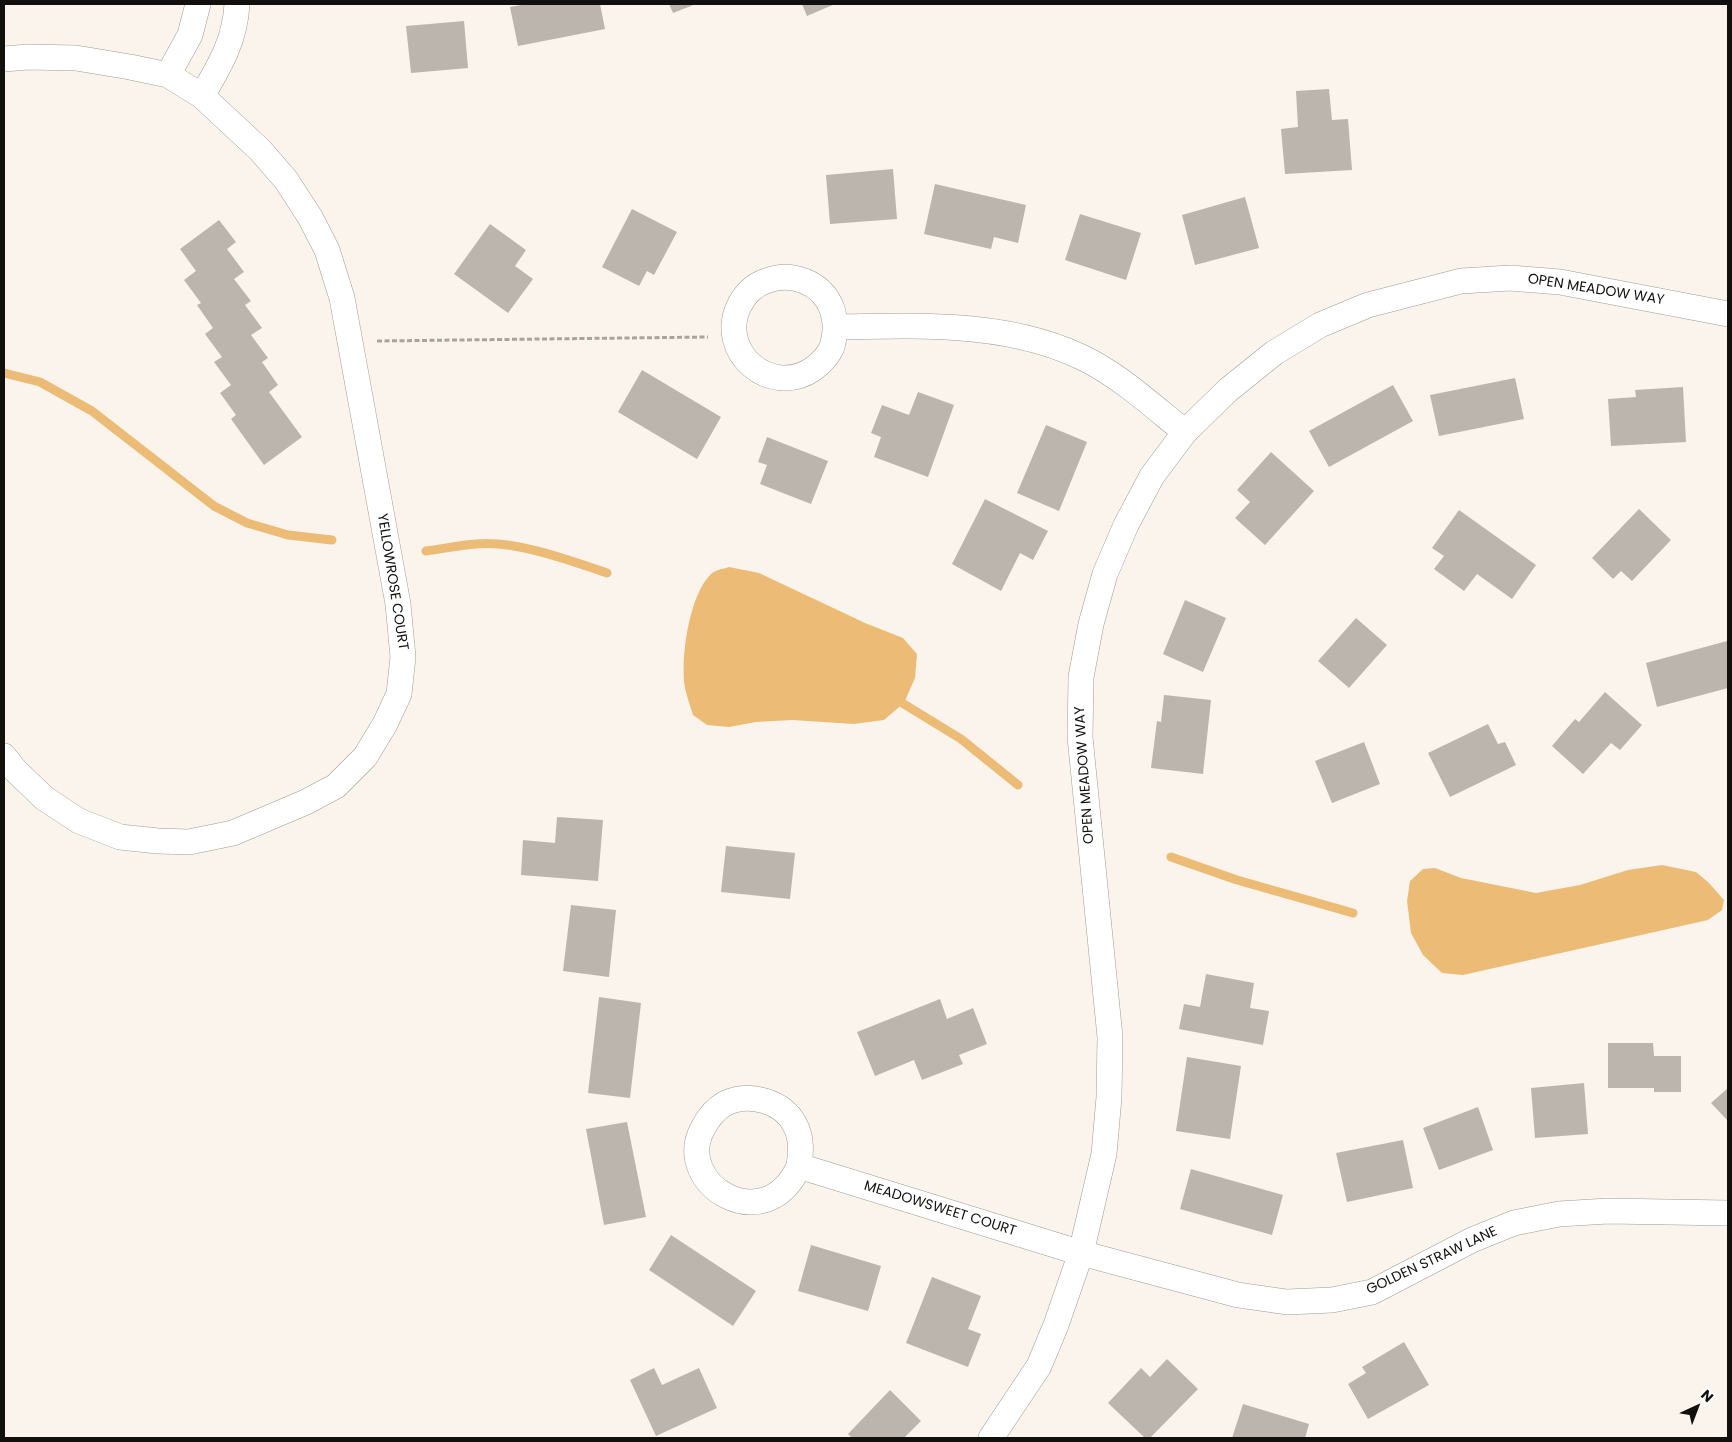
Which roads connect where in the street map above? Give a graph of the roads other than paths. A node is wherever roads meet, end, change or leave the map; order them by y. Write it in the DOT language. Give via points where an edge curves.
graph roads {
  1 [pos="198,4"];
  2 [pos="238,4"];
  3 [pos="4,59"];
  4 [pos="168,75"];
  5 [pos="202,96"];
  6 [pos="1728,314"];
  7 [pos="836,327"];
  8 [pos="1185,432"];
  9 [pos="4,756"];
  10 [pos="800,1166"];
  11 [pos="1728,1213"];
  12 [pos="1081,1253"];
  13 [pos="991,1438"];
  1 -- 4 [label="street" via="190,35"];
  2 -- 5 [label="street" via="228,50"];
  3 -- 4 [label="street" via="76,58"];
  4 -- 5 [label="street, YELLOWROSE COURT"];
  5 -- 9 [label="street, YELLOWROSE COURT" via="260,150 286,180 310,217 340,290 398,604 404,657 398,694 365,757 336,786 233,833 189,842 120,837 79,821 44,798"];
  6 -- 8 [label="street, OPEN MEADOW WAY" via="1560,282 1510,278 1461,281 1368,305 1320,325 1274,353 1228,390"];
  7 -- 7 [label="street" via="831,349 821,363 805,374 787,378 770,376 753,368 740,353 734,334 736,313 743,297 758,284 773,278 790,277 808,282 821,292 832,308"];
  7 -- 8 [label="street" via="910,325 999,332 1050,345 1092,363 1129,386"];
  8 -- 12 [label="street, OPEN MEADOW WAY" via="1152,476 1105,574 1081,677 1080,737 1110,1037 1104,1154"];
  10 -- 10 [label="street" via="789,1184 764,1200 746,1202 728,1198 712,1187 702,1171 697,1154 699,1135 709,1117 725,1104 740,1098 767,1101 784,1111 795,1125 801,1143"];
  10 -- 12 [label="street, MEADOWSWEET COURT"];
  11 -- 12 [label="street, GOLDEN STRAW LANE" via="1608,1211 1558,1214 1514,1223 1472,1240 1372,1292 1332,1300 1288,1302 1238,1295"];
  12 -- 13 [label="street, OPEN MEADOW WAY" via="1039,1366"];
}
